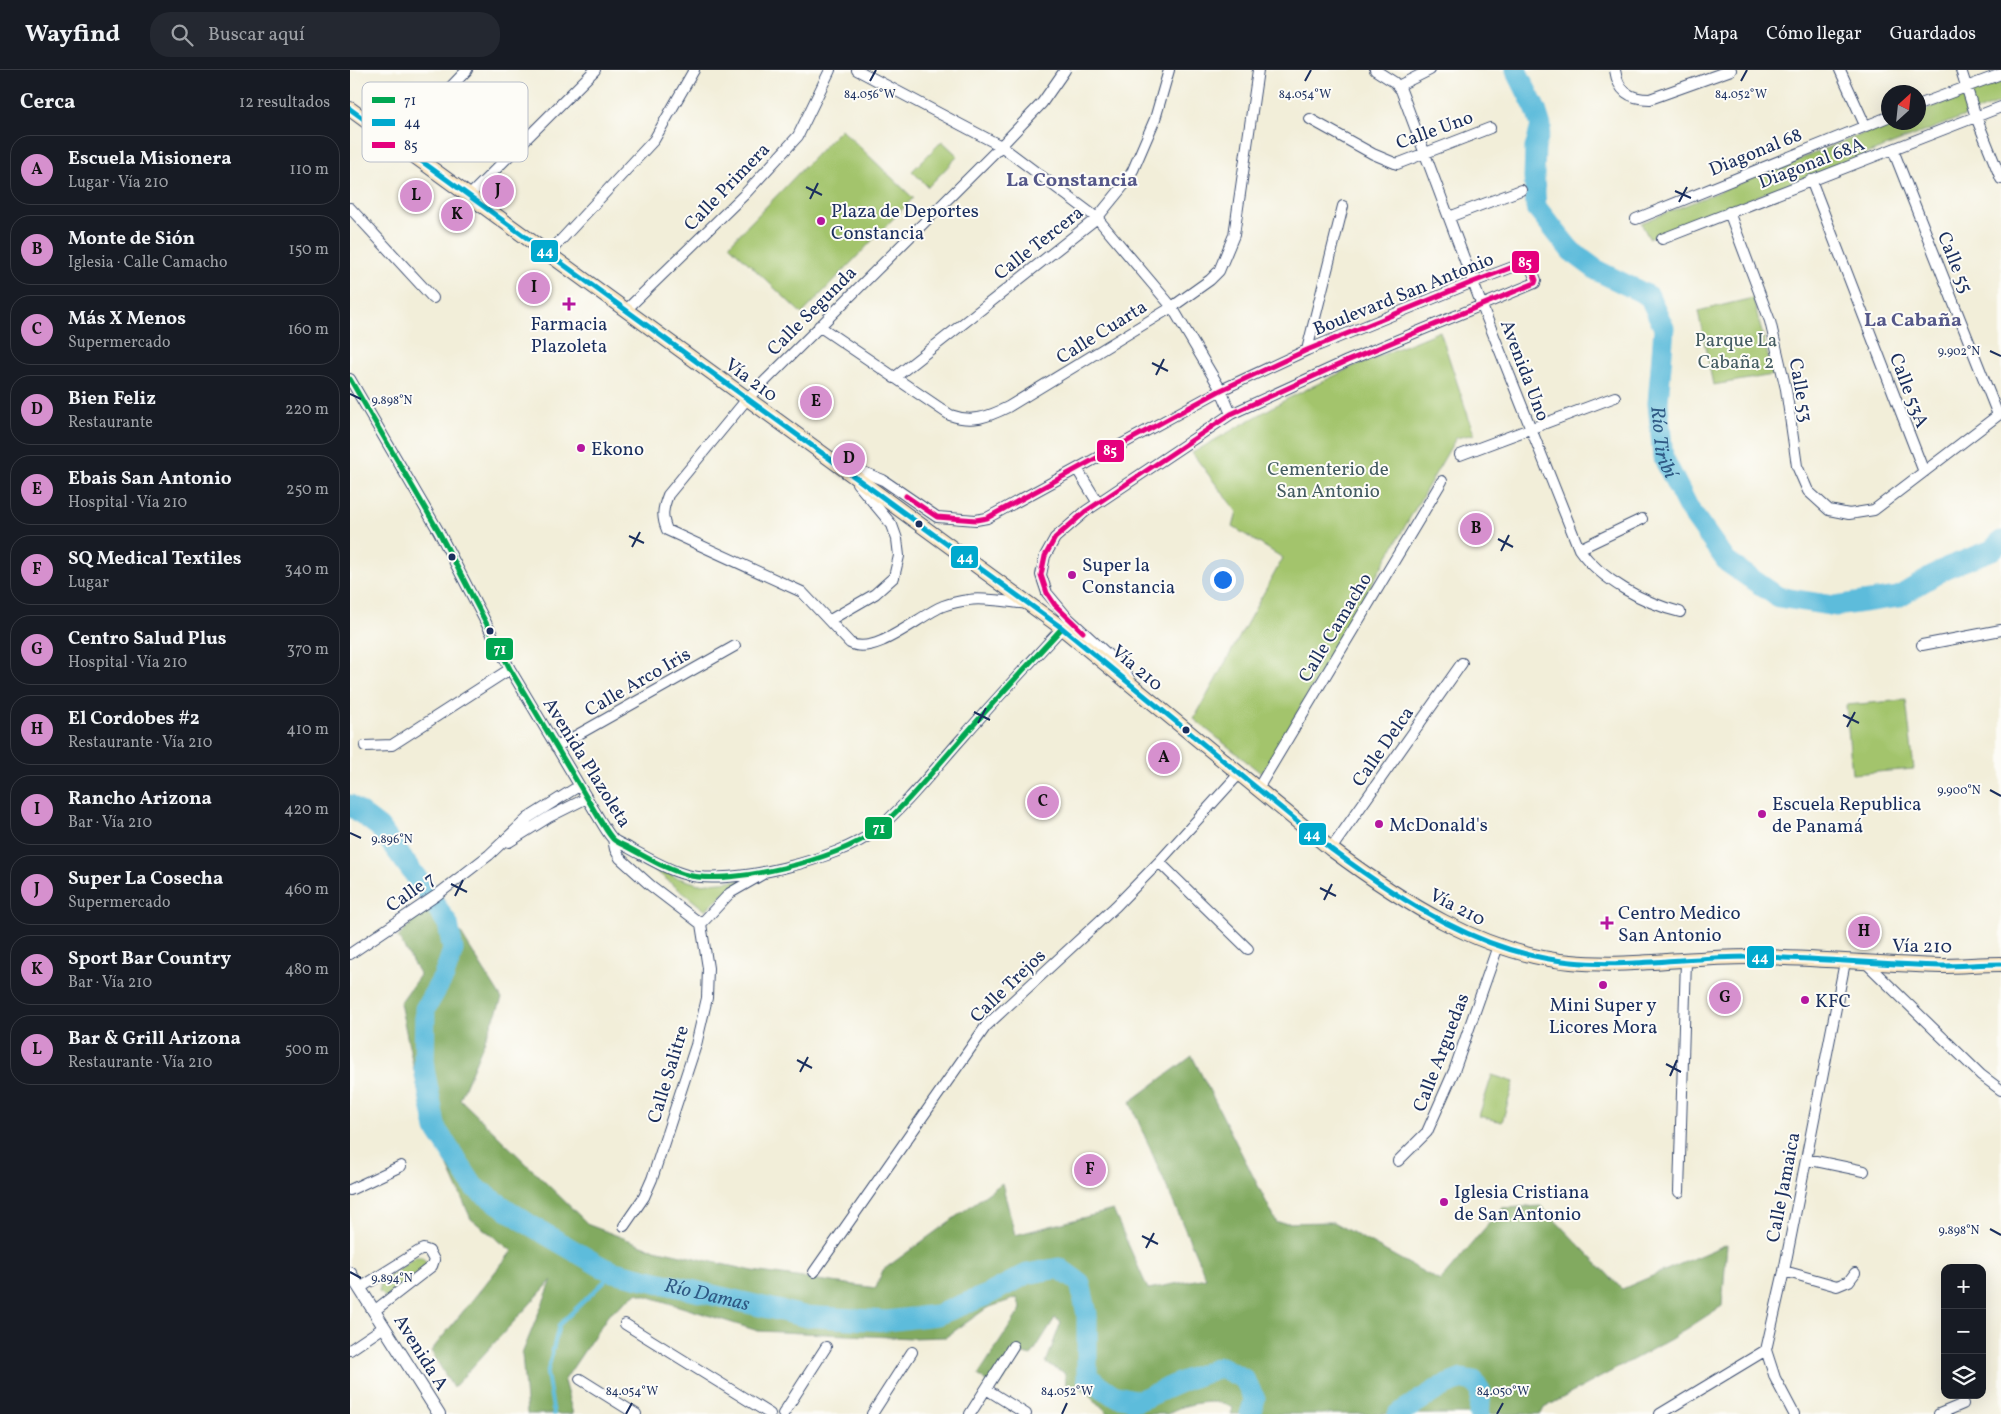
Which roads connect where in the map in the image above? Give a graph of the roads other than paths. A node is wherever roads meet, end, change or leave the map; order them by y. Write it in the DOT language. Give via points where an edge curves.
graph roads {
  1 [pos="467,70"];
  2 [pos="595,70"];
  3 [pos="694,70"];
  4 [pos="830,70"];
  5 [pos="857,70"];
  6 [pos="1064,70"];
  7 [pos="1169,70"];
  8 [pos="1258,70"];
  9 [pos="1375,70"];
  10 [pos="1430,70"];
  11 [pos="1615,70"];
  12 [pos="1731,70"];
  13 [pos="1840,70"];
  14 [pos="1961,70"];
  15 [pos="2001,74"];
  16 [pos="455,82"];
  17 [pos="1398,86"];
  18 [pos="1968,87"];
  19 [pos="1926,102"];
  20 [pos="2001,107"];
  21 [pos="350,109"];
  22 [pos="362,118"];
  23 [pos="1976,118"];
  24 [pos="1310,119"];
  25 [pos="1881,119"];
  26 [pos="1865,126"];
  27 [pos="1490,128"];
  28 [pos="528,137"];
  29 [pos="1002,146"];
  30 [pos="1893,150"];
  31 [pos="1426,154"];
  32 [pos="423,162"];
  33 [pos="503,162"];
  34 [pos="2001,179"];
  35 [pos="1811,180"];
  36 [pos="1521,190"];
  37 [pos="469,196"];
  38 [pos="1343,206"];
  39 [pos="350,208"];
  40 [pos="1729,212"];
  41 [pos="1450,217"];
  42 [pos="1097,218"];
  43 [pos="1636,219"];
  44 [pos="1662,239"];
  45 [pos="548,254"];
  46 [pos="1473,282"];
  47 [pos="434,298"];
  48 [pos="1482,306"];
  49 [pos="1172,307"];
  50 [pos="626,310"];
  51 [pos="819,326"];
  52 [pos="1307,350"];
  53 [pos="894,378"];
  54 [pos="350,379"];
  55 [pos="1221,390"];
  56 [pos="1615,397"];
  57 [pos="747,398"];
  58 [pos="1231,414"];
  59 [pos="2000,414"];
  60 [pos="1530,429"];
  61 [pos="1460,455"];
  62 [pos="830,459"];
  63 [pos="1077,469"];
  64 [pos="847,471"];
  65 [pos="1924,472"];
  66 [pos="1442,482"];
  67 [pos="1098,503"];
  68 [pos="1642,519"];
  69 [pos="1579,549"];
  70 [pos="1030,605"];
  71 [pos="1680,612"];
  72 [pos="830,620"];
  73 [pos="1062,628"];
  74 [pos="2001,630"];
  75 [pos="1922,645"];
  76 [pos="735,646"];
  77 [pos="1462,663"];
  78 [pos="510,669"];
  79 [pos="1135,687"];
  80 [pos="365,746"];
  81 [pos="556,747"];
  82 [pos="1238,774"];
  83 [pos="579,786"];
  84 [pos="1257,790"];
  85 [pos="586,798"];
  86 [pos="613,840"];
  87 [pos="1331,849"];
  88 [pos="489,855"];
  89 [pos="1159,862"];
  90 [pos="770,870"];
  91 [pos="701,924"];
  92 [pos="1498,946"];
  93 [pos="1248,950"];
  94 [pos="350,954"];
  95 [pos="1686,960"];
  96 [pos="1845,962"];
  97 [pos="1865,962"];
  98 [pos="2001,964"];
  99 [pos="2001,1090"];
  100 [pos="1806,1159"];
  101 [pos="1398,1161"];
  102 [pos="401,1166"];
  103 [pos="1864,1171"];
  104 [pos="350,1190"];
  105 [pos="1679,1192"];
  106 [pos="624,1226"];
  107 [pos="1784,1270"];
  108 [pos="814,1272"];
  109 [pos="350,1273"];
  110 [pos="1855,1273"];
  111 [pos="360,1288"];
  112 [pos="374,1311"];
  113 [pos="625,1324"];
  114 [pos="384,1327"];
  115 [pos="1013,1346"];
  116 [pos="826,1347"];
  117 [pos="350,1350"];
  118 [pos="1766,1350"];
  119 [pos="912,1352"];
  120 [pos="580,1379"];
  121 [pos="986,1389"];
  122 [pos="1963,1404"];
  123 [pos="439,1414"];
  124 [pos="636,1414"];
  125 [pos="770,1414"];
  126 [pos="784,1414"];
  127 [pos="872,1414"];
  128 [pos="970,1414"];
  129 [pos="1026,1414"];
  130 [pos="1660,1414"];
  131 [pos="1794,1414"];
  132 [pos="1939,1414"];
  1 -- 16 [label="street"];
  2 -- 28 [label="street"];
  3 -- 45 [label="street" via="654,140"];
  4 -- 50 [label="street, Calle Primera" via="798,136 744,195"];
  5 -- 29 [label="street"];
  6 -- 29 [label="street, Calle Segunda" via="1042,103"];
  7 -- 42 [label="street, Calle Tercera" via="1155,119 1133,170"];
  8 -- 49 [label="street, Calle Cuarta" via="1232,242 1214,276"];
  9 -- 17 [label="street"];
  10 -- 17 [label="street"];
  11 -- 12 [label="street" via="1617,82 1624,92 1636,99 1650,99"];
  13 -- 26 [label="street"];
  14 -- 18 [label="street"];
  15 -- 18 [label="street"];
  17 -- 31 [label="street, Avenida Uno"];
  18 -- 19 [label="street"];
  18 -- 23 [label="street"];
  20 -- 23 [label="street, Diagonal 68A"];
  21 -- 22 [label="main road, Vía 210"];
  23 -- 30 [label="street, Diagonal 68A"];
  23 -- 34 [label="street"];
  24 -- 31 [label="street, Calle Uno" via="1397,164"];
  25 -- 26 [label="street, Diagonal 68"];
  26 -- 43 [label="street, Diagonal 68"];
  27 -- 31 [label="street, Calle Uno"];
  29 -- 42 [label="street"];
  29 -- 51 [label="street, Calle Segunda"];
  30 -- 35 [label="street, Diagonal 68A"];
  30 -- 59 [label="street, Calle 55"];
  31 -- 41 [label="street, Avenida Uno"];
  32 -- 37 [label="main road, Vía 210"];
  33 -- 37 [label="street"];
  35 -- 40 [label="street, Diagonal 68A"];
  35 -- 65 [label="street, Calle 53A"];
  36 -- 41 [label="street"];
  37 -- 45 [label="main road, Vía 210"];
  38 -- 52 [label="street"];
  39 -- 47 [label="street"];
  40 -- 44 [label="street, Diagonal 68A"];
  40 -- 65 [label="street, Calle 53" via="1770,321 1786,389 1797,466 1808,491 1829,510 1849,514 1874,510"];
  41 -- 46 [label="street, Avenida Uno"];
  42 -- 49 [label="street"];
  42 -- 53 [label="street, Calle Tercera"];
  45 -- 50 [label="main road, Vía 210"];
  46 -- 48 [label="street, Avenida Uno"];
  46 -- 48 [label="street, Boulevard San Antonio" via="1526,262 1536,280"];
  46 -- 52 [label="street, Boulevard San Antonio"];
  48 -- 58 [label="street, Boulevard San Antonio"];
  48 -- 60 [label="street, Avenida Uno"];
  49 -- 53 [label="street, Calle Cuarta" via="1008,407 980,419 950,415"];
  49 -- 55 [label="street"];
  50 -- 57 [label="main road, Vía 210"];
  51 -- 53 [label="street, Calle Cuarta"];
  51 -- 57 [label="street, Calle Segunda"];
  52 -- 55 [label="street, Boulevard San Antonio"];
  54 -- 78 [label="street, Avenida Plazoleta" via="439,532"];
  55 -- 58 [label="street"];
  55 -- 63 [label="street, Boulevard San Antonio"];
  56 -- 60 [label="street"];
  57 -- 62 [label="main road, Vía 210"];
  57 -- 72 [label="street, Calle Segunda" via="668,495 662,520 667,530 802,592"];
  58 -- 67 [label="street, Boulevard San Antonio"];
  59 -- 65 [label="street"];
  60 -- 61 [label="street"];
  60 -- 69 [label="street, Avenida Uno"];
  62 -- 63 [label="street, Boulevard San Antonio" via="883,480 936,517 957,520 987,518"];
  62 -- 64 [label="main road, Vía 210"];
  63 -- 67 [label="street"];
  64 -- 70 [label="main road, Vía 210"];
  64 -- 72 [label="street" via="892,525 899,556 894,577 875,594"];
  66 -- 84 [label="street, Calle Camacho"];
  67 -- 79 [label="street, Boulevard San Antonio" via="1055,538 1045,556 1041,575 1055,605 1119,665"];
  68 -- 69 [label="street"];
  69 -- 71 [label="street, Avenida Uno" via="1589,563 1610,580 1657,605"];
  70 -- 72 [label="street, Calle Segunda" via="971,599 942,607 896,635 864,646 850,643"];
  70 -- 73 [label="main road, Vía 210"];
  73 -- 79 [label="main road, Vía 210"];
  73 -- 90 [label="street, Avenida Plazoleta" via="920,786 875,830 839,851"];
  74 -- 75 [label="street"];
  76 -- 81 [label="street, Calle Arco Iris"];
  77 -- 87 [label="street, Calle Delca"];
  78 -- 80 [label="street" via="392,745"];
  78 -- 81 [label="street, Avenida Plazoleta"];
  79 -- 82 [label="main road, Vía 210"];
  81 -- 83 [label="street, Avenida Plazoleta"];
  82 -- 84 [label="main road, Vía 210"];
  82 -- 89 [label="street, Calle Trejos"];
  83 -- 85 [label="street, Avenida Plazoleta"];
  83 -- 88 [label="street, Calle 7" via="528,818"];
  84 -- 87 [label="main road, Vía 210"];
  85 -- 86 [label="street, Avenida Plazoleta"];
  85 -- 88 [label="street, Calle 7"];
  86 -- 90 [label="street, Avenida Plazoleta" via="688,876 712,878"];
  86 -- 91 [label="street" via="620,858"];
  87 -- 92 [label="main road, Vía 210" via="1448,924"];
  88 -- 94 [label="street, Calle 7"];
  89 -- 93 [label="street"];
  89 -- 108 [label="street, Calle Trejos" via="986,1026"];
  90 -- 91 [label="street" via="730,893"];
  91 -- 106 [label="street, Calle Salitre" via="708,968 707,998 696,1045 652,1179"];
  92 -- 95 [label="main road, Vía 210" via="1544,959 1572,962 1604,964"];
  92 -- 101 [label="street, Calle Arguedas" via="1454,1070 1427,1132"];
  95 -- 96 [label="main road, Vía 210" via="1745,957"];
  95 -- 105 [label="street"];
  96 -- 97 [label="main road, Vía 210"];
  96 -- 100 [label="street, Calle Jamaica"];
  97 -- 98 [label="main road, Vía 210" via="1943,966"];
  97 -- 99 [label="street" via="1981,1075"];
  100 -- 103 [label="street"];
  100 -- 107 [label="street, Calle Jamaica"];
  102 -- 104 [label="street"];
  107 -- 110 [label="street" via="1837,1286 1849,1281"];
  107 -- 118 [label="street, Calle Jamaica"];
  109 -- 111 [label="street, Avenida A"];
  111 -- 112 [label="street, Avenida A"];
  111 -- 112 [label="street, Avenida A" via="419,1251 429,1251 434,1260 432,1266"];
  112 -- 114 [label="street, Avenida A"];
  113 -- 125 [label="street"];
  114 -- 117 [label="street"];
  114 -- 123 [label="street, Avenida A"];
  115 -- 121 [label="street"];
  116 -- 126 [label="street"];
  118 -- 130 [label="street"];
  118 -- 131 [label="street" via="1775,1378"];
  119 -- 127 [label="street"];
  120 -- 124 [label="street"];
  121 -- 128 [label="street"];
  121 -- 129 [label="street"];
  122 -- 132 [label="street"];
}
